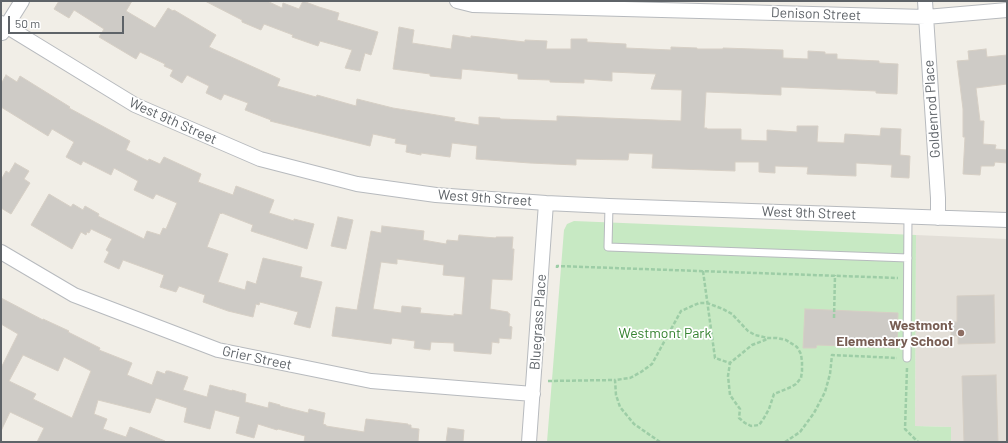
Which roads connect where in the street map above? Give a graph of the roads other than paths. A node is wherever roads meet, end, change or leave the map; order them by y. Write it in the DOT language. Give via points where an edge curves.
graph roads {
  1 [pos="22,1"];
  2 [pos="458,1"];
  3 [pos="925,1"];
  4 [pos="1007,10"];
  5 [pos="926,17"];
  6 [pos="3,28"];
  7 [pos="546,203"];
  8 [pos="610,206"];
  9 [pos="908,216"];
  10 [pos="938,218"];
  11 [pos="1007,220"];
  12 [pos="1,252"];
  13 [pos="908,258"];
  14 [pos="907,358"];
  15 [pos="533,394"];
  16 [pos="529,442"];
  1 -- 6 [label="street"];
  2 -- 5 [label="street, Denison Street" via="473,4"];
  3 -- 5 [label="street, Goldenrod Place"];
  4 -- 5 [label="street, Denison Street"];
  5 -- 10 [label="street, Goldenrod Place"];
  6 -- 7 [label="street, West 9th Street" via="135,106 260,159 357,184 436,195"];
  7 -- 8 [label="street, West 9th Street"];
  7 -- 15 [label="street, Bluegrass Place"];
  8 -- 9 [label="street, West 9th Street"];
  8 -- 13 [label="lane" via="608,247"];
  9 -- 10 [label="street, West 9th Street"];
  9 -- 13 [label="lane"];
  10 -- 11 [label="street, West 9th Street"];
  12 -- 15 [label="street, Grier Street" via="74,295 218,350 371,381"];
  13 -- 14 [label="lane"];
  15 -- 16 [label="street, Bluegrass Place"];
}
